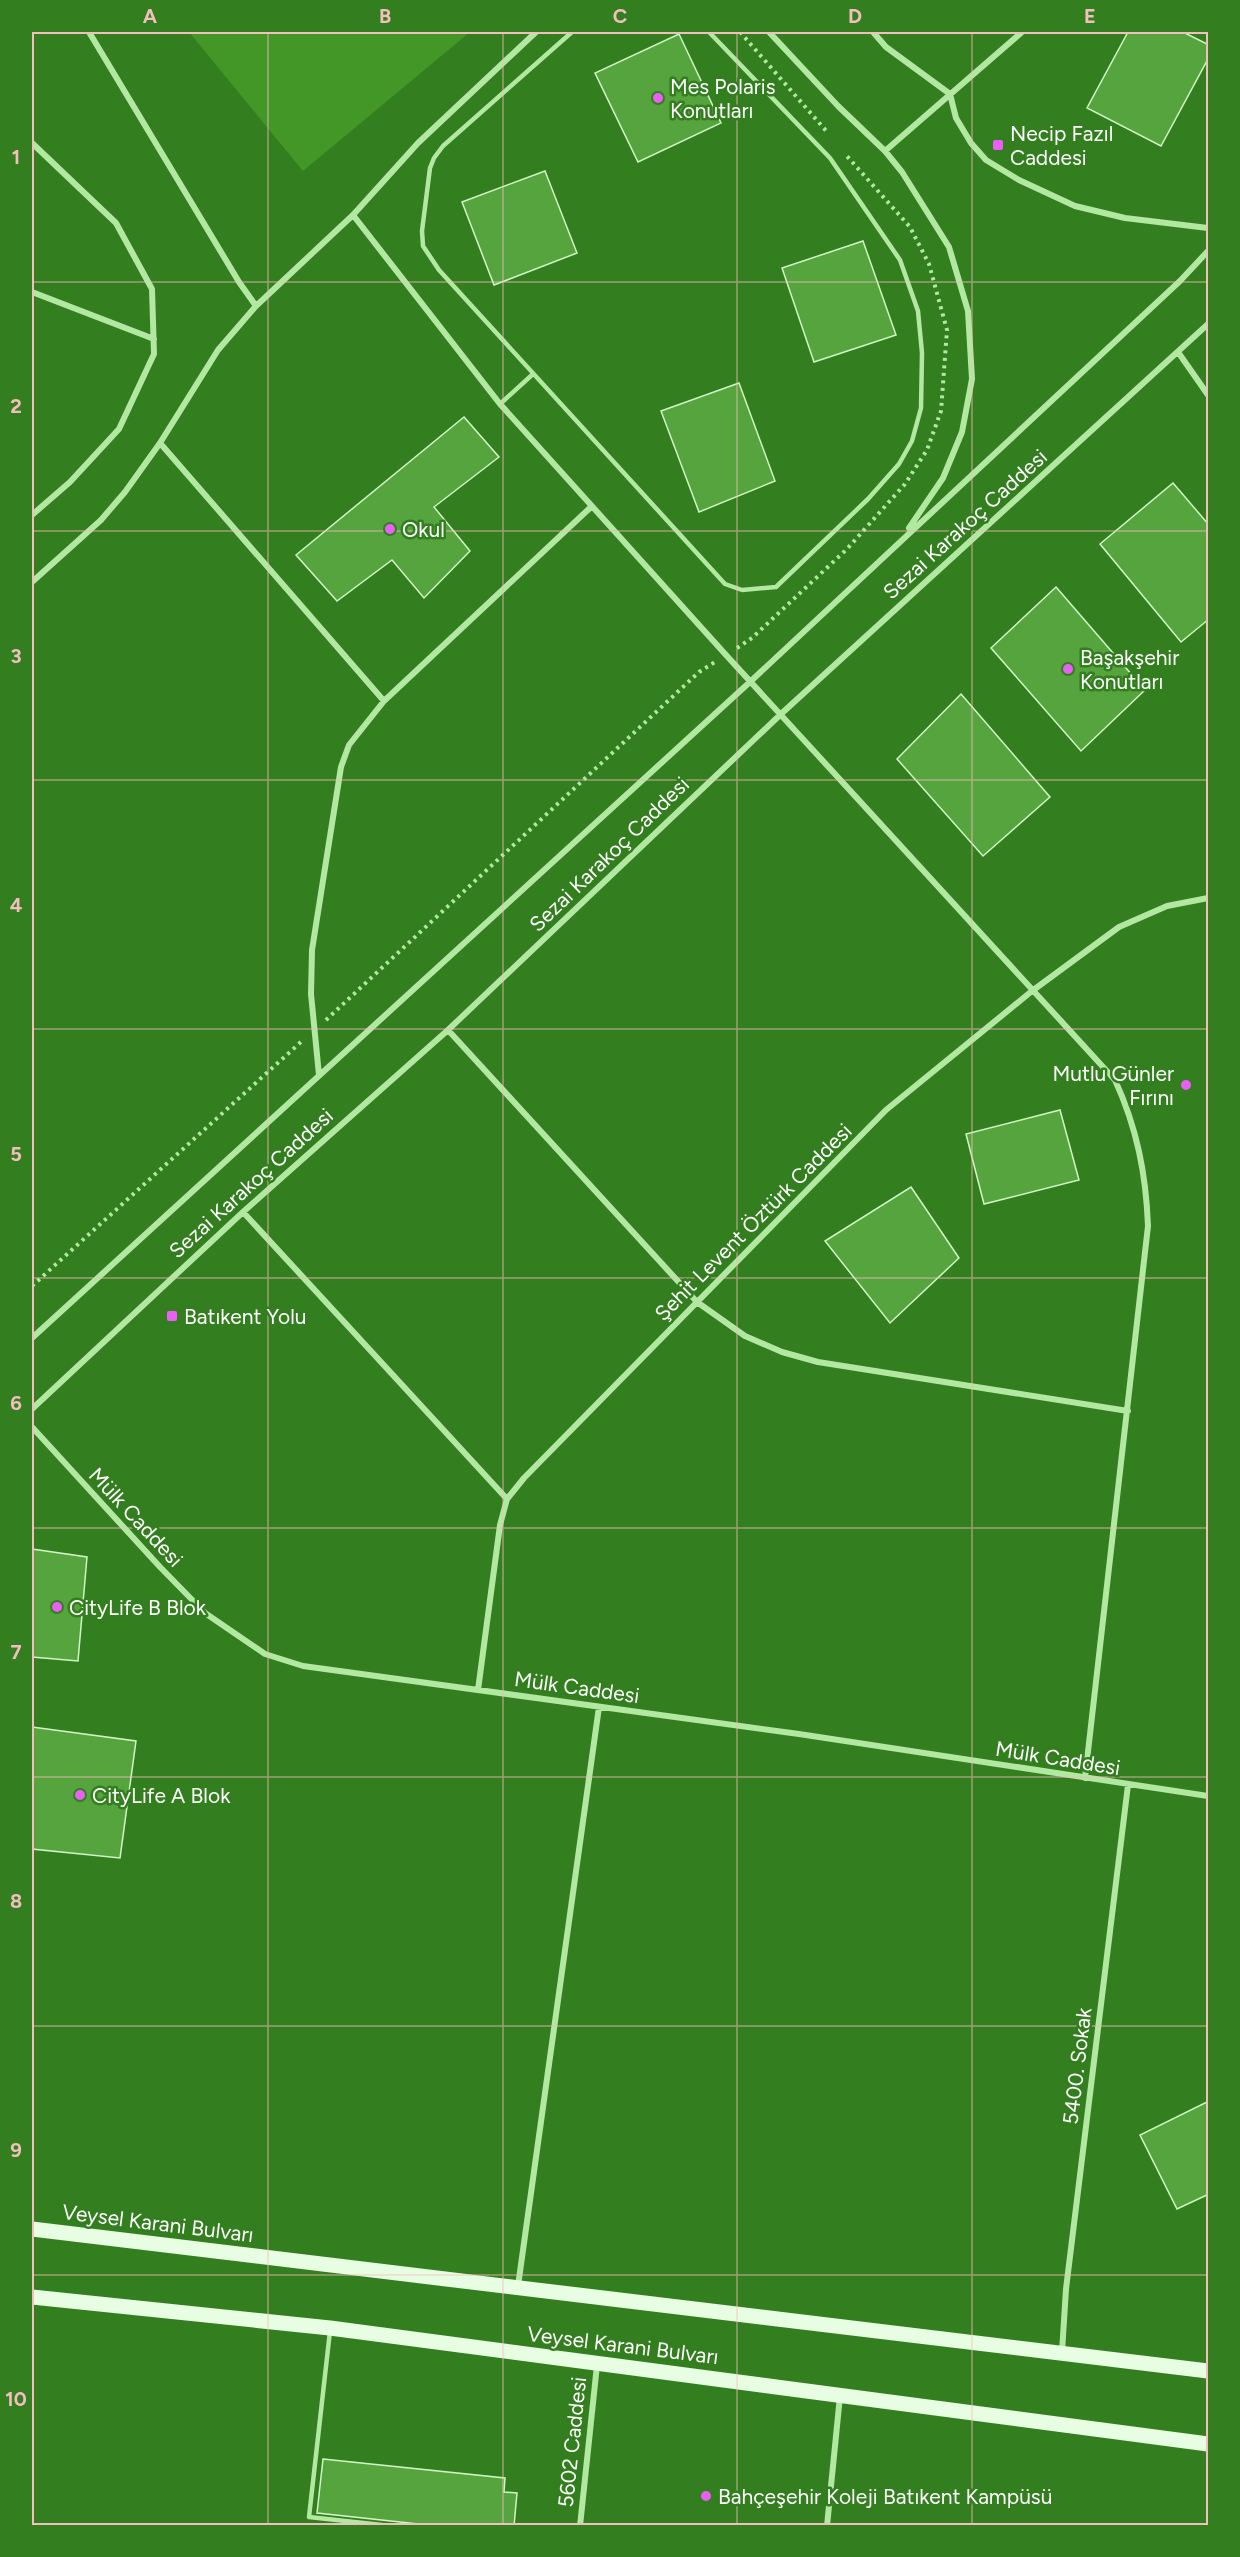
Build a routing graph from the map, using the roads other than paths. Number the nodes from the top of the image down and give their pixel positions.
1 (89, 32) edge
2 (536, 32) edge
3 (572, 32) edge
4 (709, 32) edge
5 (770, 32) edge
6 (873, 32) edge
7 (1022, 32) edge
8 (950, 94) junction
9 (32, 143) edge
10 (885, 151) junction
11 (352, 215) junction
12 (1209, 228) edge
13 (1209, 251) edge
14 (32, 292) edge
15 (256, 306) junction
16 (1209, 324) edge
17 (154, 339) junction
18 (1178, 352) junction
19 (533, 374) junction
20 (1209, 394) edge
21 (500, 404) junction
22 (160, 443) junction
23 (32, 506) edge
24 (592, 506) junction
25 (39, 509) junction
26 (32, 515) edge
27 (902, 539) junction
28 (32, 582) edge
29 (751, 681) junction
30 (384, 701) junction
31 (781, 714) junction
32 (1209, 898) edge
33 (1032, 991) junction
34 (447, 1030) junction
35 (319, 1075) junction
36 (243, 1212) junction
37 (698, 1302) junction
38 (32, 1338) edge
39 (32, 1409) edge
40 (1128, 1412) junction
41 (32, 1427) edge
42 (507, 1499) junction
43 (478, 1690) junction
44 (599, 1707) junction
45 (1085, 1778) junction
46 (1128, 1785) junction
47 (1209, 1796) edge
48 (32, 2222) edge
49 (32, 2229) edge
50 (52, 2232) junction
51 (518, 2287) junction
52 (32, 2297) edge
53 (330, 2328) junction
54 (1062, 2352) junction
55 (597, 2363) junction
56 (1209, 2371) edge
57 (840, 2395) junction
58 (1209, 2444) edge
59 (309, 2517) junction
60 (307, 2526) edge
61 (391, 2526) edge
62 (580, 2526) edge
63 (827, 2526) edge

1 - 15 street
2 - 11 street
3 - 19 lane
4 - 19 lane
5 - 10 street
6 - 8 street
7 - 8 street
8 - 10 street
8 - 12 street
9 - 17 street
10 - 27 street
11 - 15 street
11 - 21 street
13 - 27 street
14 - 17 street
15 - 22 street
16 - 18 street, Sezai Karakoç Caddesi
17 - 25 street
18 - 20 street
18 - 31 street, Sezai Karakoç Caddesi
19 - 21 lane
21 - 24 street
22 - 28 street
22 - 30 street
23 - 25 street
24 - 29 street
24 - 30 street
25 - 26 street
27 - 29 street
29 - 31 street
29 - 35 street
30 - 35 street
31 - 33 street
31 - 34 street, Sezai Karakoç Caddesi
32 - 33 street, Şehit Levent Öztürk Caddesi
33 - 37 street, Şehit Levent Öztürk Caddesi
33 - 40 street
34 - 36 street, Sezai Karakoç Caddesi
34 - 37 street
35 - 38 street
36 - 39 street, Sezai Karakoç Caddesi
36 - 42 street
37 - 40 street
37 - 42 street, Şehit Levent Öztürk Caddesi
40 - 45 street
41 - 43 street, Mülk Caddesi
42 - 43 street, Şehit Levent Öztürk Caddesi
43 - 44 street, Mülk Caddesi
44 - 45 street, Mülk Caddesi
44 - 51 street
45 - 46 street, Mülk Caddesi
46 - 47 street, Mülk Caddesi
46 - 54 street, 5400. Sokak
48 - 50 main road
49 - 50 main road, Veysel Karani Bulvarı
50 - 51 main road, Veysel Karani Bulvarı
51 - 54 main road, Veysel Karani Bulvarı
52 - 53 main road, Veysel Karani Bulvarı
53 - 55 main road, Veysel Karani Bulvarı
53 - 59 lane
54 - 56 main road, Veysel Karani Bulvarı
55 - 57 main road, Veysel Karani Bulvarı
55 - 62 street, 5602 Caddesi
57 - 58 main road, Veysel Karani Bulvarı
57 - 63 street
59 - 60 lane
59 - 61 lane

